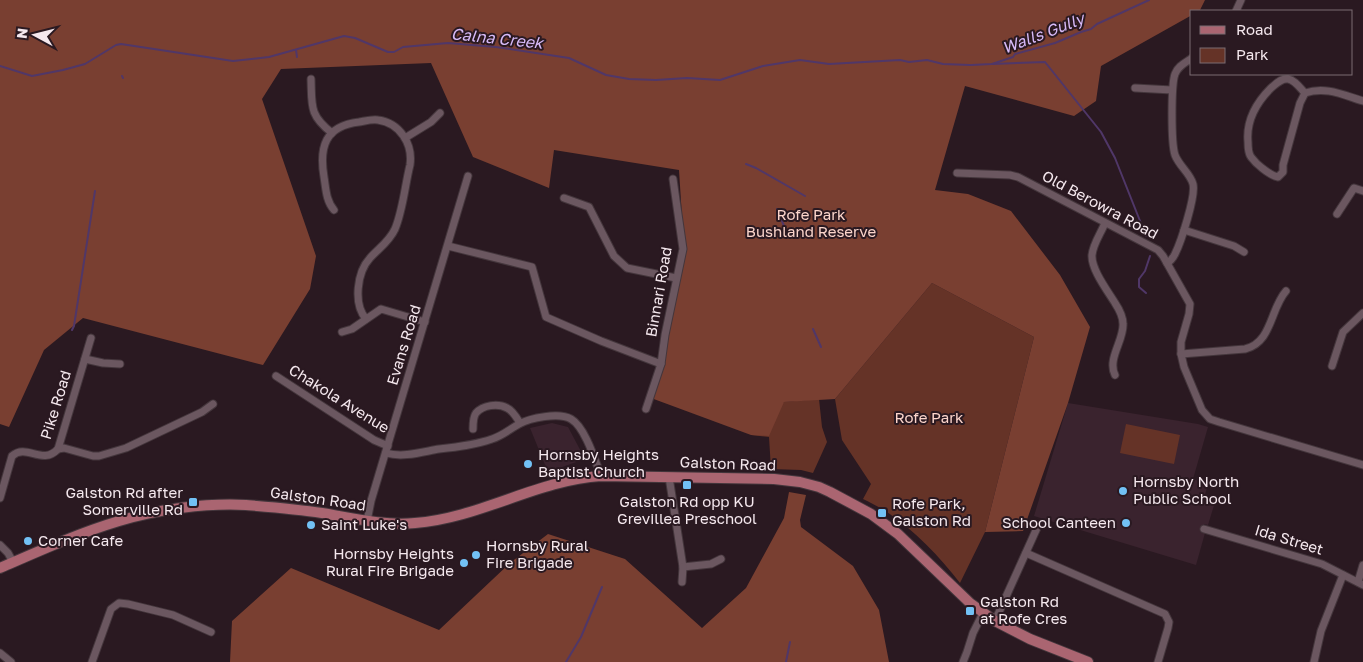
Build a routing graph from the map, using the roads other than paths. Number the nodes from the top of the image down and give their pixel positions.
1 (1190, 59) edge
2 (311, 79) dead end
3 (1135, 88) dead end
4 (1172, 90) junction
5 (1305, 93) junction
6 (1363, 101) edge
7 (440, 113) dead end
8 (332, 133) junction
9 (405, 138) junction
10 (957, 173) dead end
11 (468, 176) dead end
12 (673, 179) dead end
13 (1363, 191) edge
14 (564, 198) dead end
15 (334, 210) dead end
16 (1337, 214) dead end
17 (1105, 223) junction
18 (1184, 230) junction
19 (448, 246) junction
20 (1244, 252) dead end
21 (1168, 263) junction
22 (676, 278) junction
23 (1286, 291) dead end
24 (1363, 313) edge
25 (366, 319) junction
26 (425, 322) junction
27 (342, 332) dead end
28 (91, 338) dead end
29 (1181, 354) junction
30 (85, 359) junction
31 (103, 363) junction
32 (120, 364) dead end
33 (661, 364) junction
34 (1332, 366) dead end
35 (82, 367) junction
36 (1115, 375) dead end
37 (276, 376) dead end
38 (214, 404) dead end
39 (646, 409) dead end
40 (520, 423) junction
41 (473, 428) dead end
42 (58, 449) junction
43 (387, 450) junction
44 (1363, 464) edge
45 (601, 476) junction
46 (669, 477) junction
47 (0, 498) edge
48 (367, 520) junction
49 (1037, 528) dead end
50 (1204, 529) dead end
51 (0, 545) edge
52 (1026, 553) junction
53 (721, 559) dead end
54 (12, 562) junction
55 (1363, 565) edge
56 (683, 567) junction
57 (0, 568) edge
58 (1343, 575) junction
59 (682, 582) dead end
60 (1360, 583) edge
61 (983, 612) junction
62 (995, 621) junction
63 (211, 632) dead end
64 (0, 653) edge
65 (11, 662) edge
66 (92, 662) edge
67 (963, 662) edge
68 (1088, 662) edge
69 (1158, 662) edge
70 (1314, 662) edge

1 - 4 street
2 - 8 street
3 - 4 street
4 - 18 street
5 - 5 street
5 - 6 street
7 - 9 street
8 - 9 street
8 - 15 street
9 - 25 street
10 - 17 street, Old Berowra Road
11 - 19 street, Evans Road
12 - 22 street, Binnari Road
13 - 16 street
14 - 22 street
17 - 21 street, Old Berowra Road
17 - 36 street
18 - 20 street
18 - 21 street
19 - 26 street, Evans Road
19 - 33 street
21 - 29 street, Old Berowra Road
22 - 33 street, Binnari Road
23 - 29 street
24 - 34 street
25 - 26 street
25 - 27 street
26 - 43 street, Evans Road
28 - 30 street, Pike Road
29 - 44 street, Old Berowra Road
30 - 31 street
30 - 35 street, Pike Road
31 - 32 street
31 - 35 street
33 - 39 street, Binnari Road
35 - 42 street, Pike Road
37 - 43 street, Chakola Avenue
38 - 42 street
40 - 41 street
40 - 43 street
40 - 45 street
42 - 47 street, Pike Road
43 - 48 street, Evans Road
45 - 46 main road, Galston Road
45 - 48 main road, Galston Road
46 - 56 street
46 - 61 main road, Galston Road
48 - 54 main road, Galston Road
49 - 52 street
50 - 58 street, Ida Street
51 - 54 street
52 - 62 street
52 - 69 street
53 - 56 street
54 - 57 main road, Galston Road
55 - 60 street
56 - 59 street
58 - 60 street, Ida Street
58 - 70 street
61 - 62 main road, Galston Road
61 - 67 street
62 - 68 main road, Galston Road
63 - 66 street
64 - 65 street

